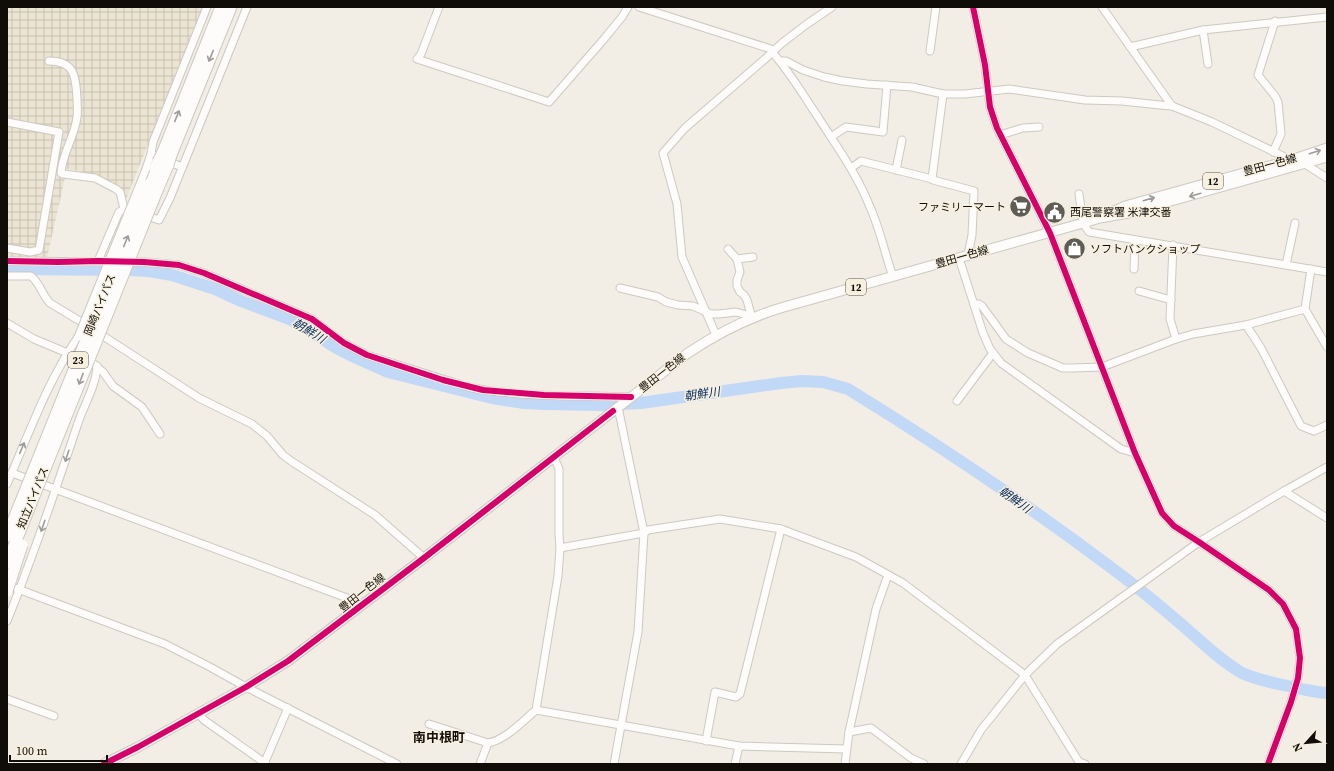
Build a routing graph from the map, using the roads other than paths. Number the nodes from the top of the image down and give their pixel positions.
1 (207, 7) edge
2 (221, 7) edge
3 (231, 7) edge
4 (247, 7) edge
5 (439, 7) edge
6 (628, 7) edge
7 (638, 7) edge
8 (817, 7) edge
9 (832, 7) edge
10 (936, 7) edge
11 (973, 7) edge
12 (1102, 7) edge
13 (820, 14) junction
14 (1327, 16) edge
15 (1275, 21) junction
16 (1203, 30) junction
17 (225, 34) dead end
18 (234, 38) junction
19 (1130, 47) junction
20 (773, 51) junction
21 (930, 51) dead end
22 (49, 61) dead end
23 (780, 61) junction
24 (1208, 64) dead end
25 (887, 85) junction
26 (989, 92) junction
27 (942, 94) junction
28 (1172, 106) junction
29 (7, 122) edge
30 (1039, 127) dead end
31 (1000, 135) junction
32 (831, 137) junction
33 (902, 140) dead end
34 (1327, 148) edge
35 (1273, 152) junction
36 (1327, 157) edge
37 (162, 158) junction
38 (1291, 160) junction
39 (1305, 164) junction
40 (182, 167) junction
41 (851, 168) junction
42 (896, 170) junction
43 (1327, 178) edge
44 (932, 179) junction
45 (154, 186) junction
46 (1079, 194) dead end
47 (124, 209) junction
48 (1100, 218) junction
49 (1083, 223) junction
50 (1295, 223) dead end
51 (1050, 233) junction
52 (1135, 240) junction
53 (1173, 245) junction
54 (7, 248) edge
55 (728, 249) dead end
56 (753, 257) dead end
57 (964, 257) junction
58 (737, 259) junction
59 (7, 261) edge
60 (98, 261) junction
61 (1286, 265) junction
62 (1134, 269) dead end
63 (1311, 269) junction
64 (1327, 272) edge
65 (7, 276) edge
66 (893, 277) junction
67 (620, 288) dead end
68 (1139, 291) dead end
69 (1171, 300) junction
70 (974, 304) junction
71 (1305, 309) junction
72 (705, 312) junction
73 (753, 316) junction
74 (7, 323) edge
75 (1246, 325) junction
76 (716, 335) junction
77 (1176, 339) junction
78 (1327, 347) edge
79 (67, 353) junction
80 (993, 353) junction
81 (97, 366) junction
82 (1102, 367) junction
83 (67, 388) junction
84 (630, 398) junction
85 (957, 401) dead end
86 (616, 409) junction
87 (1327, 425) edge
88 (60, 433) junction
89 (160, 434) dead end
90 (1135, 453) junction
91 (554, 457) junction
92 (1327, 467) edge
93 (12, 473) junction
94 (7, 484) edge
95 (56, 490) junction
96 (1284, 491) junction
97 (7, 517) edge
98 (1327, 518) edge
99 (781, 529) junction
100 (644, 533) junction
101 (7, 536) edge
102 (1200, 542) junction
103 (560, 548) junction
104 (424, 558) junction
105 (7, 563) edge
106 (888, 575) junction
107 (7, 585) edge
108 (20, 590) junction
109 (7, 591) edge
110 (360, 607) junction
111 (7, 621) edge
112 (1025, 675) junction
113 (246, 687) junction
114 (7, 699) edge
115 (288, 708) junction
116 (536, 710) junction
117 (198, 713) junction
118 (54, 716) dead end
119 (429, 724) dead end
120 (621, 726) junction
121 (849, 732) junction
122 (706, 741) junction
123 (488, 743) junction
124 (739, 746) junction
125 (846, 749) junction
126 (265, 763) edge
127 (1080, 763) edge
128 (104, 764) edge
129 (397, 764) edge
130 (480, 764) edge
131 (614, 764) edge
132 (735, 764) edge
133 (845, 764) edge
134 (924, 764) edge
135 (961, 764) edge
136 (1268, 764) edge

1 - 37 street
37 -> 2 highway, 岡崎バイパス / 23
3 -> 37 highway, 岡崎バイパス / 23
4 - 18 street
5 - 6 street
7 - 20 street
8 - 13 street
9 - 13 street
10 - 21 street
11 - 26 street
12 - 19 street
13 - 20 street
14 - 15 street
15 - 16 street
15 - 35 street
16 - 19 street
16 - 24 street
17 - 18 street
18 - 40 street
19 - 28 street
20 - 23 street
20 - 72 street
22 - 47 street
23 - 25 street
23 - 32 street
25 - 27 street
25 - 32 street
26 - 27 street
26 - 28 street
26 - 31 street
27 - 44 street
28 - 35 street
29 - 54 street
30 - 31 street
31 - 51 street
32 - 41 street
33 - 42 street
38 -> 34 main road, 豊田一色線 / 12
35 - 38 street
36 - 39 main road, 豊田一色線 / 12
37 - 40 street
37 - 45 highway, 岡崎バイパス / 23
37 - 79 street, bridge
48 -> 38 main road, 豊田一色線 / 12
39 - 43 street
39 -> 48 main road, 豊田一色線 / 12
40 - 47 street
41 - 42 street
41 - 66 street
42 - 44 street
44 - 57 street
83 -> 45 highway, 岡崎バイパス / 23, bridge
45 -> 88 highway, 岡崎バイパス / 23, bridge
46 - 49 street
47 - 60 street
48 - 49 main road, 豊田一色線 / 12
49 - 51 main road, 豊田一色線 / 12
49 - 52 street
50 - 61 street
51 - 57 main road, 豊田一色線 / 12
51 - 82 street
52 - 53 street
52 - 62 street
53 - 61 street
53 - 69 street
55 - 58 street
56 - 58 street
57 - 66 main road, 豊田一色線 / 12
57 - 70 street
58 - 73 street
59 - 60 street
60 - 84 street
61 - 63 street
63 - 64 street
63 - 71 street
65 - 104 street
66 - 73 main road, 豊田一色線 / 12
67 - 72 street
68 - 69 street
69 - 77 street
70 - 80 street
70 - 82 street
71 - 75 street
71 - 78 street
72 - 73 street
72 - 76 street
73 - 76 main road, 豊田一色線 / 12
74 - 79 street
75 - 77 street
75 - 87 street
76 - 84 main road, 豊田一色線 / 12
77 - 82 street
79 - 81 street
93 -> 79 street
80 - 85 street
80 - 90 street
81 - 89 street
81 -> 95 street
82 - 90 street
83 - 97 highway, 23, bridge
83 - 101 highway, 岡崎バイパス / 23, bridge
84 - 86 main road, 豊田一色線 / 12
86 - 91 main road, 豊田一色線 / 12
86 - 100 street
88 - 105 highway, 知立バイパス / 23, bridge
88 - 109 highway, 23, bridge
90 - 102 street
91 - 103 street
91 - 104 main road, 豊田一色線 / 12
92 - 96 street
93 - 94 street
93 - 95 street
95 -> 108 street
95 - 110 street
96 - 98 street
96 - 102 street
99 - 100 street
99 - 106 street
99 - 122 street
100 - 103 street
100 - 120 street
102 - 112 street
102 - 136 street
103 - 116 street
104 - 110 main road, 豊田一色線 / 12
106 - 112 street
106 - 121 street
107 - 108 street
108 - 111 street
108 - 113 street
110 - 113 main road, 豊田一色線 / 12
112 - 127 street
112 - 135 street
113 - 115 street
113 - 117 main road, 豊田一色線 / 12
114 - 118 street
115 - 126 street
115 - 129 street
116 - 120 street
116 - 123 street
117 - 126 street
117 - 128 main road, 豊田一色線 / 12
119 - 123 street
120 - 122 street
120 - 131 street
121 - 125 street
121 - 134 street
122 - 124 street
123 - 130 street
124 - 125 street
124 - 132 street
125 - 133 street

